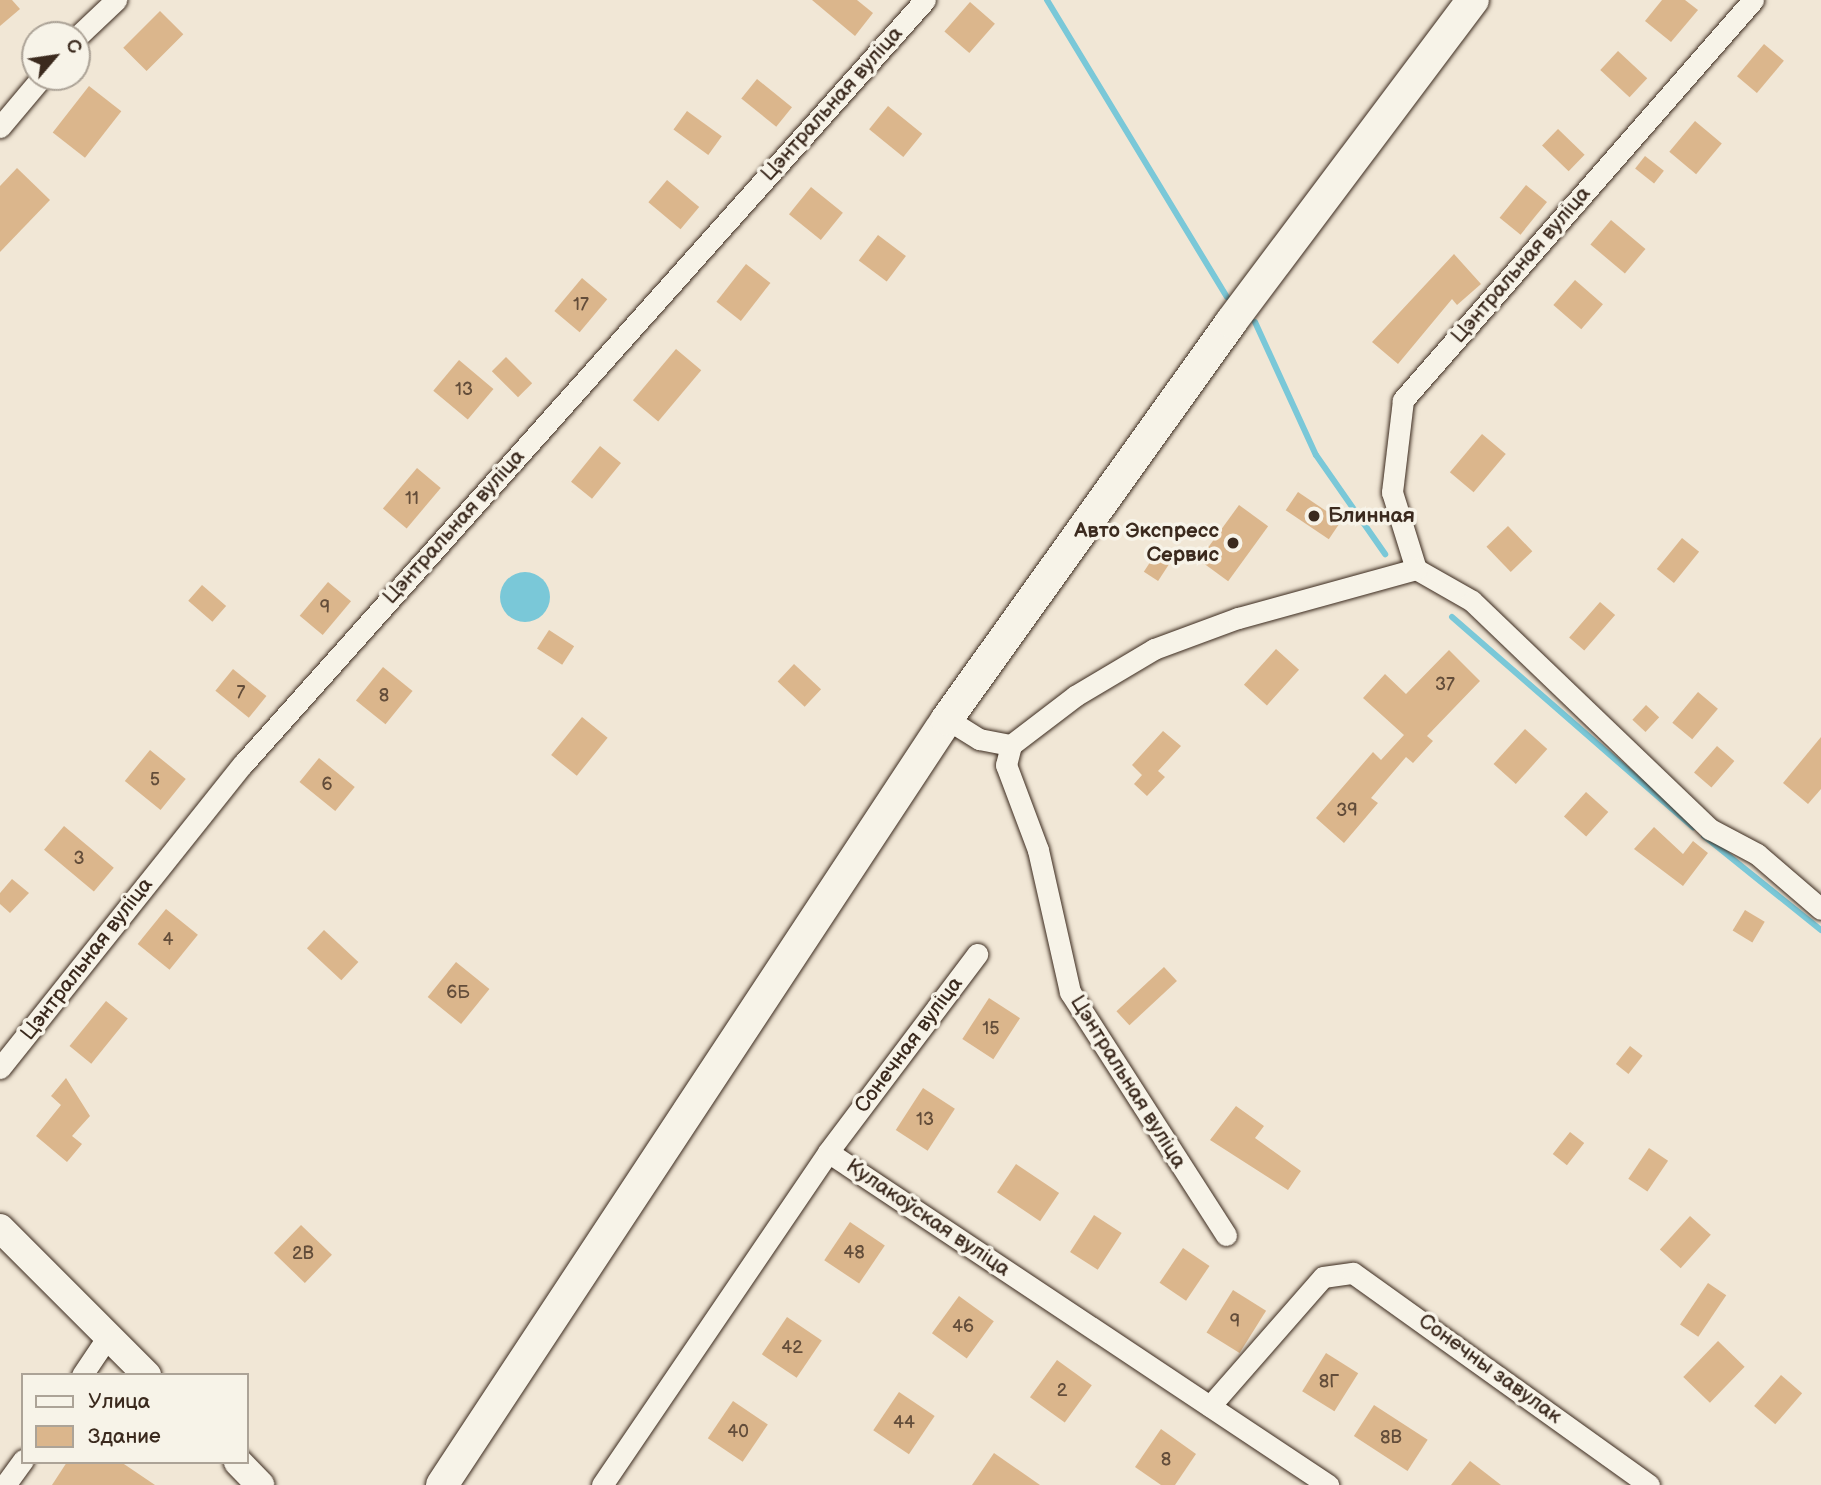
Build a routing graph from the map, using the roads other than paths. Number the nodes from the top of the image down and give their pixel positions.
1 (116, 0) edge
2 (925, 0) edge
3 (1472, 0) edge
4 (1753, 0) edge
5 (91, 24) edge
6 (30, 91) edge
7 (0, 127) edge
8 (1416, 569) junction
9 (947, 719) junction
10 (1011, 745) junction
11 (1821, 909) edge
12 (977, 954) dead end
13 (0, 1068) edge
14 (834, 1143) junction
15 (0, 1228) edge
16 (1226, 1235) dead end
17 (107, 1338) junction
18 (83, 1373) edge
19 (145, 1373) edge
20 (1216, 1399) junction
21 (21, 1463) edge
22 (241, 1464) edge
23 (5, 1485) edge
24 (261, 1485) edge
25 (442, 1485) edge
26 (602, 1485) edge
27 (1328, 1485) edge
28 (1649, 1485) edge

1 - 5 street
2 - 13 street, Цэнтральная вуліца
3 - 9 main road
4 - 8 street, Цэнтральная вуліца
6 - 7 street
8 - 10 street
8 - 11 street
9 - 10 street
9 - 25 main road
10 - 16 street, Цэнтральная вуліца
12 - 14 street, Сонечная вуліца
14 - 20 street, Кулакоўская вуліца
14 - 26 street, Кулакоўская вуліца
15 - 17 street
17 - 18 street
17 - 19 street
20 - 27 street, Кулакоўская вуліца
20 - 28 street, Сонечны завулак
21 - 23 street
22 - 24 street

